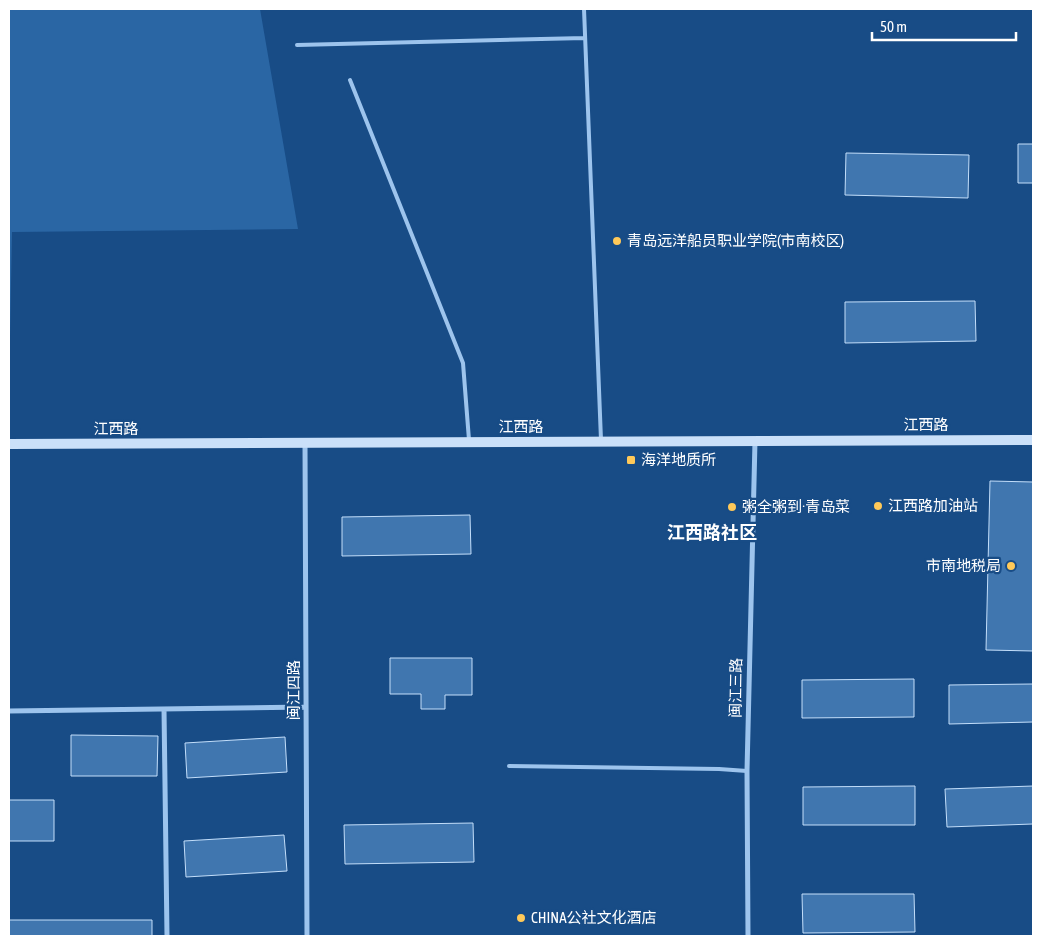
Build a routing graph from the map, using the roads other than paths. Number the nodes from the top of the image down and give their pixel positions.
1 (584, 9) edge
2 (586, 38) junction
3 (297, 45) dead end
4 (350, 80) dead end
5 (1033, 440) edge
6 (755, 441) junction
7 (470, 442) junction
8 (601, 442) junction
9 (305, 443) junction
10 (9, 444) edge
11 (306, 707) junction
12 (164, 708) junction
13 (9, 711) edge
14 (510, 766) dead end
15 (747, 771) junction
16 (167, 936) edge
17 (307, 936) edge
18 (748, 936) edge

1 - 2 lane
2 - 3 lane
2 - 8 lane
4 - 7 lane
5 - 6 main road, 江西路
6 - 8 main road, 江西路
6 - 15 street, 闽江三路
7 - 8 main road, 江西路
7 - 9 main road, 江西路
9 - 10 main road, 江西路
9 - 11 street, 闽江四路
11 - 12 street
11 - 17 street, 闽江四路
12 - 13 street
12 - 16 street
14 - 15 lane
15 - 18 street, 闽江三路

